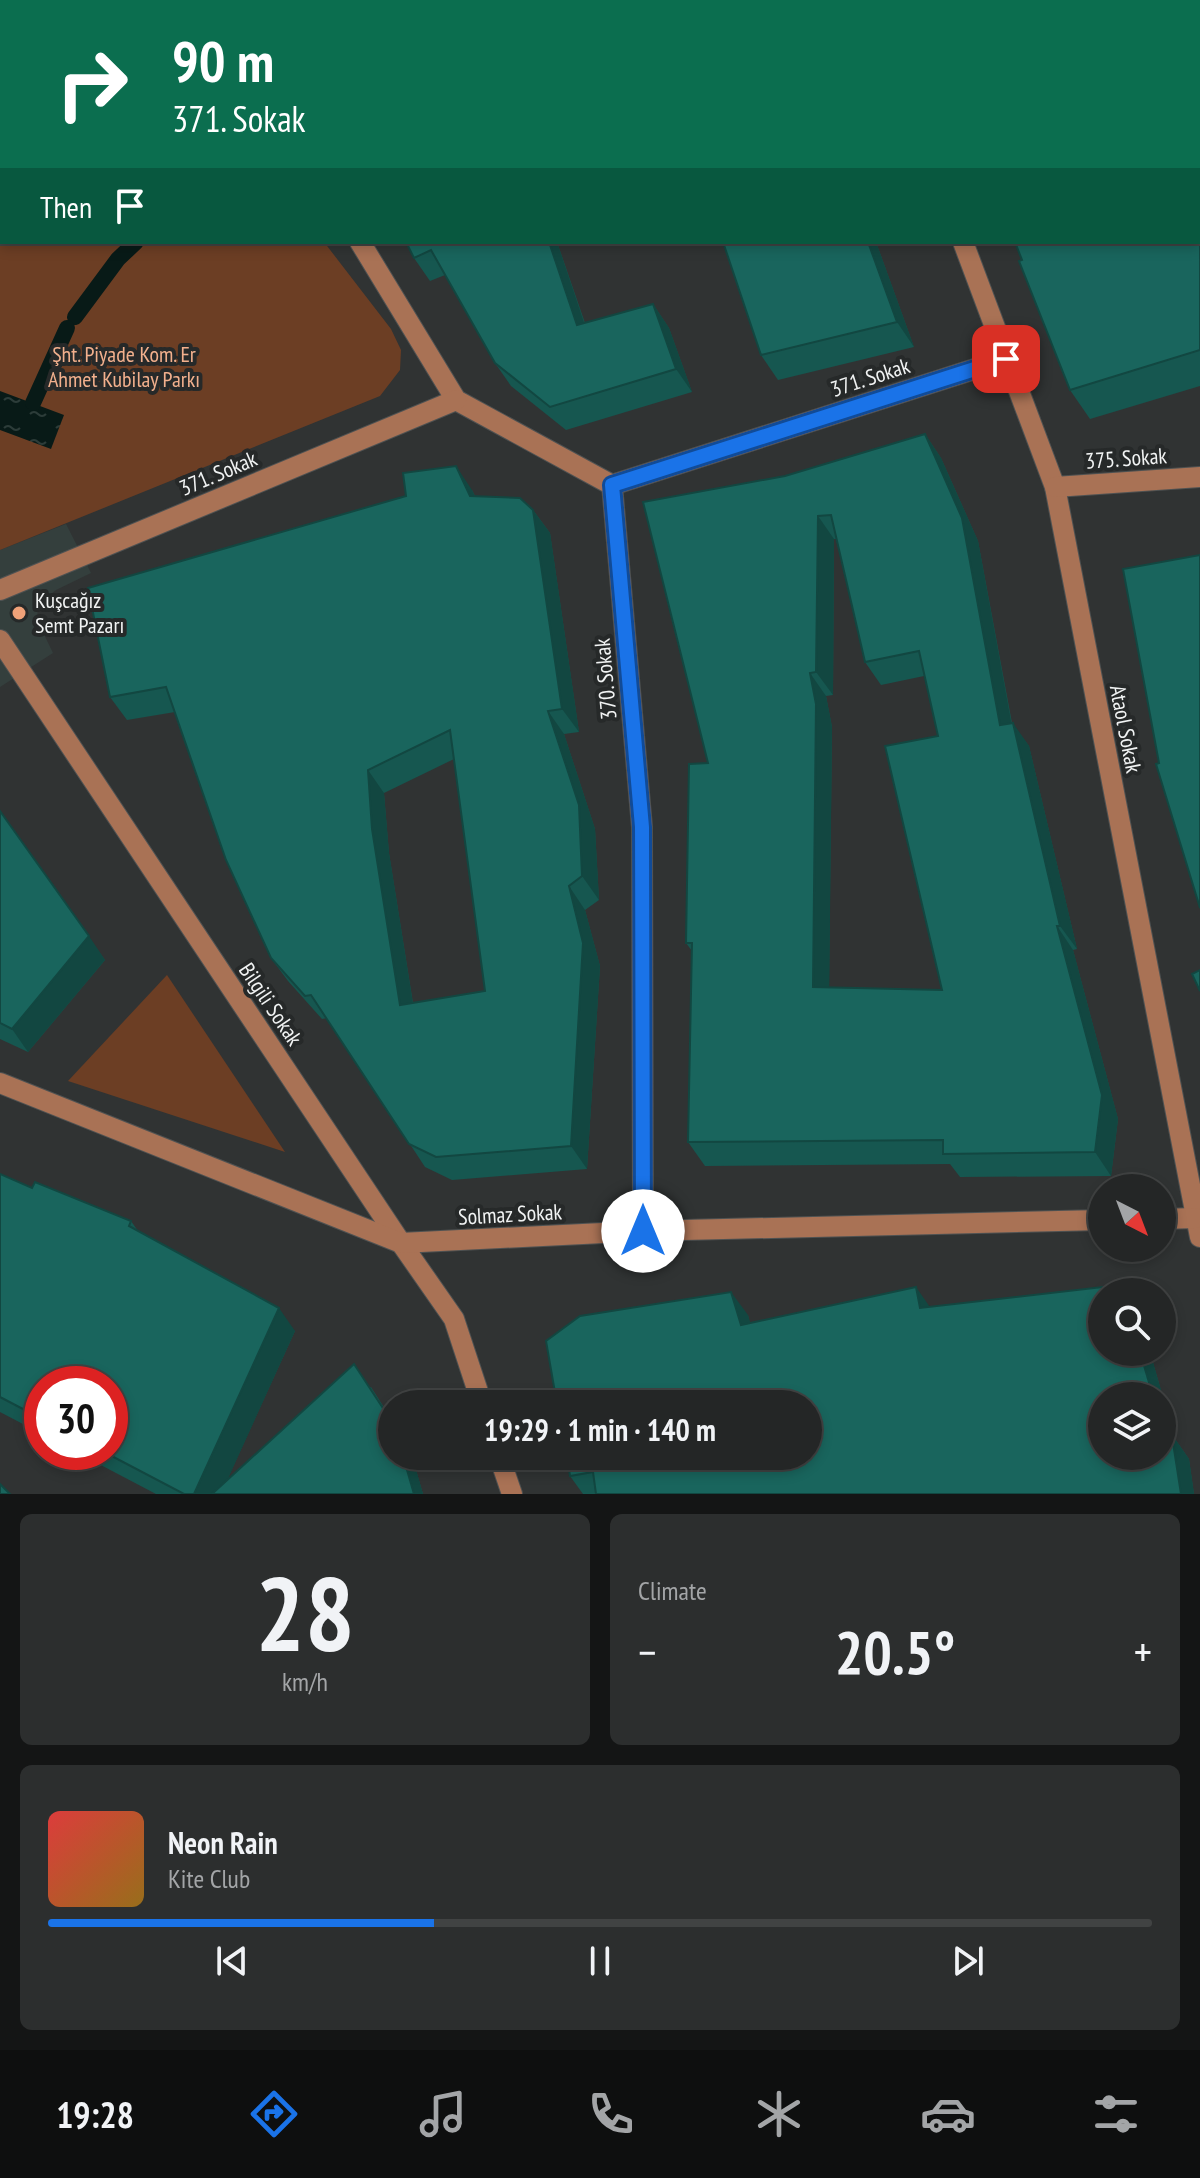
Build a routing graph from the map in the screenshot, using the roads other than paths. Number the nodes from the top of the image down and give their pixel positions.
1 (361, 244) edge
2 (964, 244) edge
3 (1006, 359) junction
4 (456, 400) junction
5 (1200, 477) edge
6 (612, 485) junction
7 (1055, 487) junction
8 (0, 590) edge
9 (0, 640) edge
10 (0, 1083) edge
11 (1088, 1220) edge
12 (1176, 1222) edge
13 (1198, 1228) edge
14 (643, 1231) junction
15 (401, 1243) junction
16 (477, 1390) edge
17 (504, 1470) edge
18 (512, 1494) edge

1 - 4 street
2 - 3 street, Ataol Sokak
3 - 6 street, 371. Sokak
3 - 7 street, Ataol Sokak
4 - 6 street
4 - 8 street, 371. Sokak
5 - 7 street, 375. Sokak
6 - 14 street, 370. Sokak
7 - 13 street, Ataol Sokak
9 - 15 street, Bilgili Sokak
10 - 15 street, Solmaz Sokak
11 - 14 street, Solmaz Sokak
12 - 13 street
14 - 15 street, Solmaz Sokak
15 - 16 street, Bilgili Sokak
17 - 18 street

